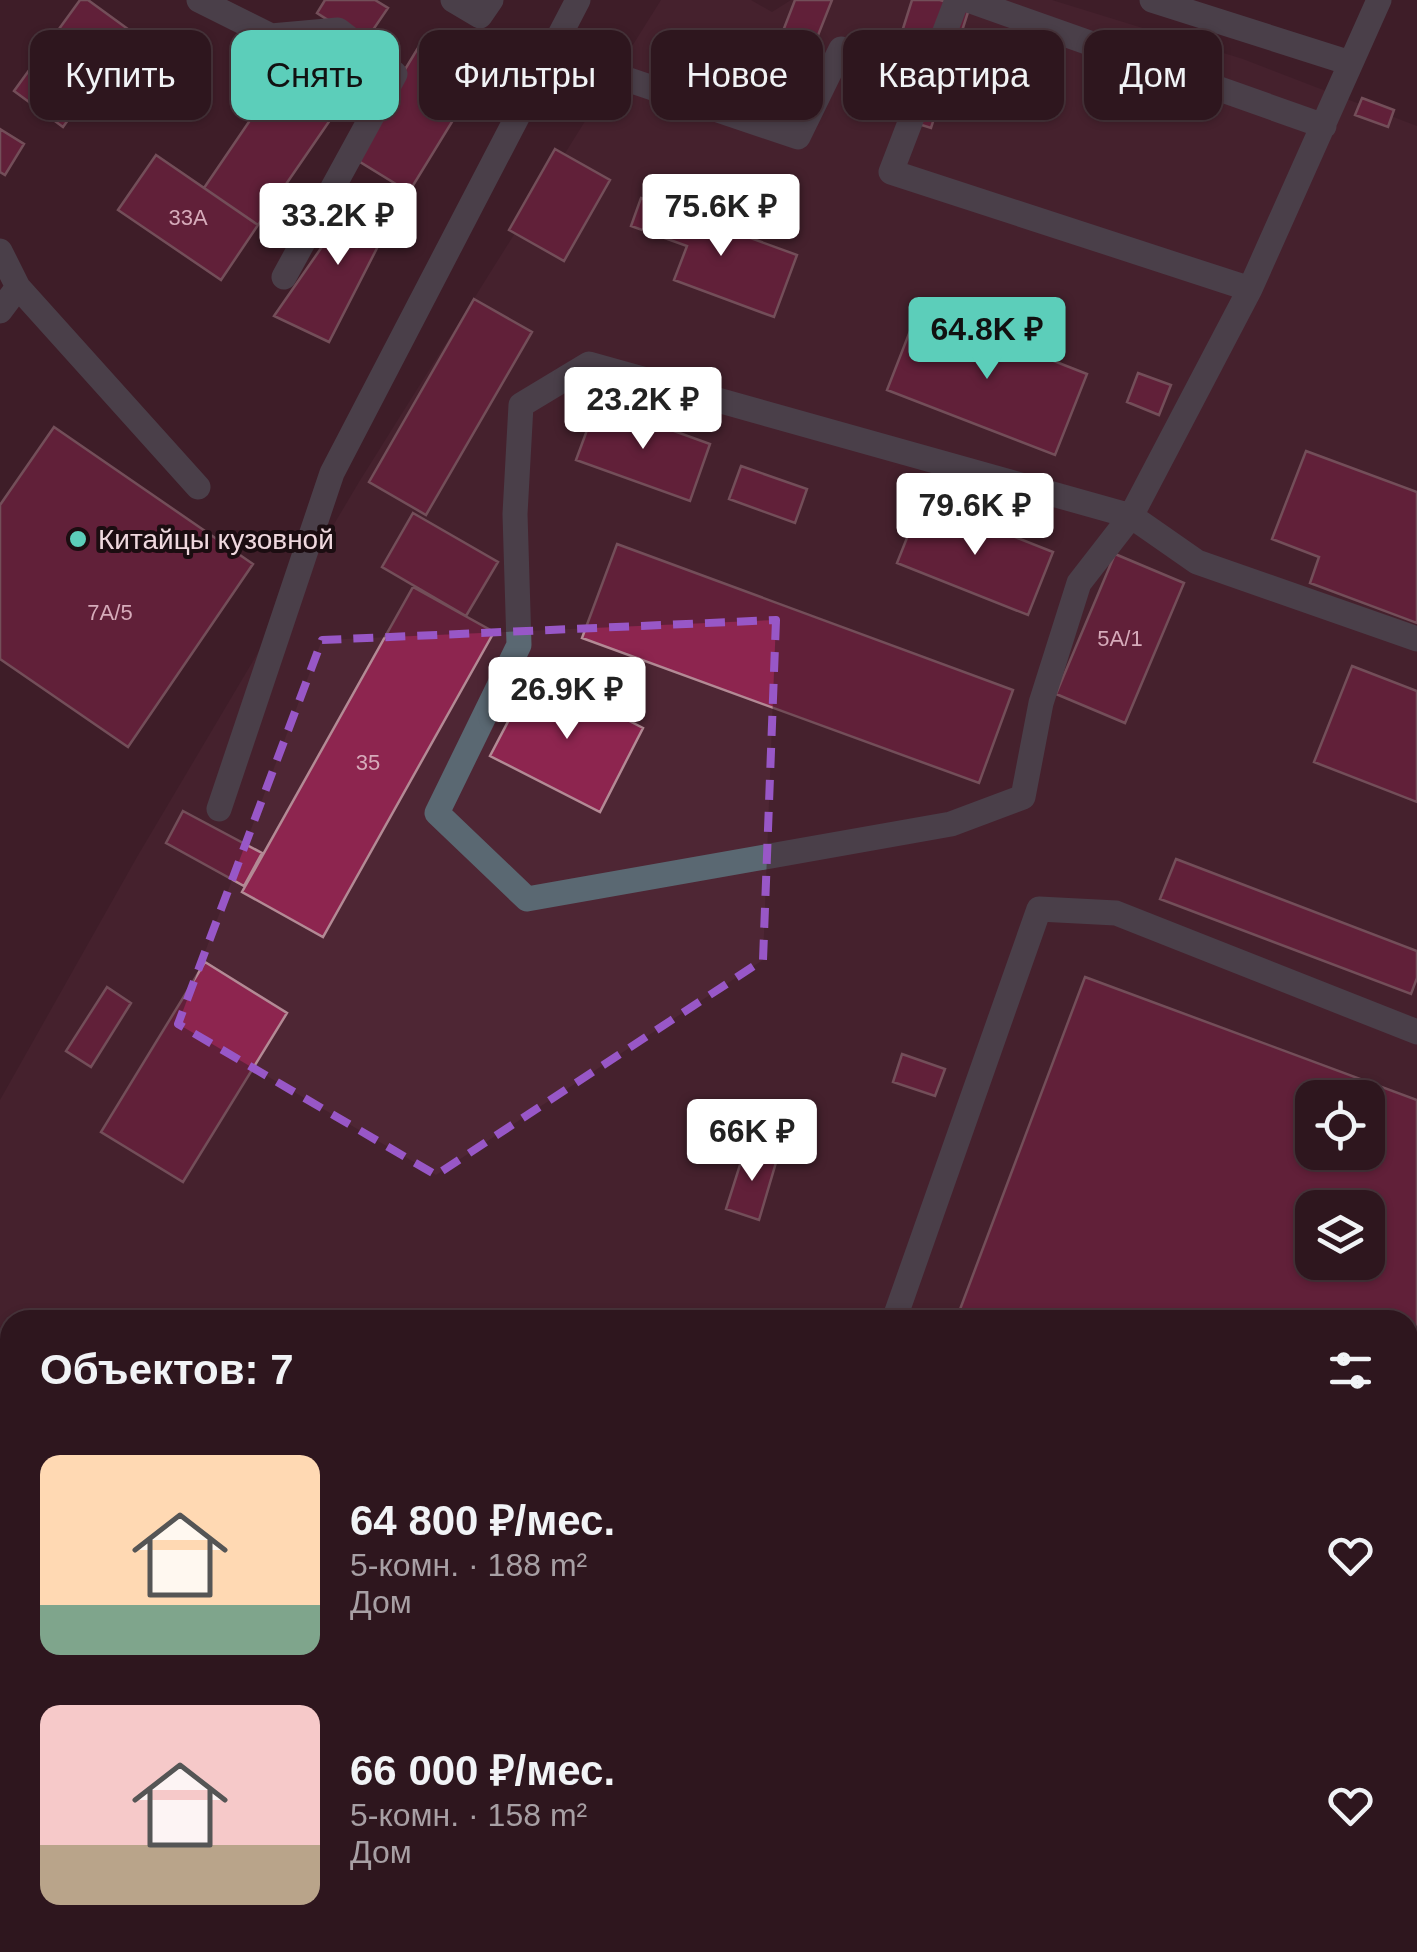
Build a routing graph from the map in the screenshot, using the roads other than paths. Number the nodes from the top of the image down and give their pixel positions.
1 (198, 0) edge
2 (453, 0) edge
3 (492, 0) edge
4 (578, 0) edge
5 (957, 0) edge
6 (968, 0) edge
7 (1152, 0) edge
8 (1380, 0) edge
9 (564, 30) edge
10 (841, 50) dead end
11 (1350, 64) junction
12 (631, 81) edge
13 (517, 120) edge
14 (1324, 126) junction
15 (0, 251) edge
16 (284, 277) dead end
17 (18, 287) junction
18 (1250, 289) junction
19 (0, 311) edge
20 (198, 487) dead end
21 (1132, 516) junction
22 (1417, 640) edge
23 (219, 809) dead end
24 (1417, 1032) edge
25 (898, 1310) edge

1 - 16 lane
2 - 3 lane
4 - 9 lane
5 - 18 lane
6 - 14 lane
7 - 11 lane
8 - 11 lane
10 - 12 lane
11 - 14 lane
13 - 23 lane
14 - 18 lane
15 - 17 lane
17 - 19 lane
17 - 20 lane
18 - 21 lane
21 - 21 lane
21 - 22 lane
24 - 25 lane

